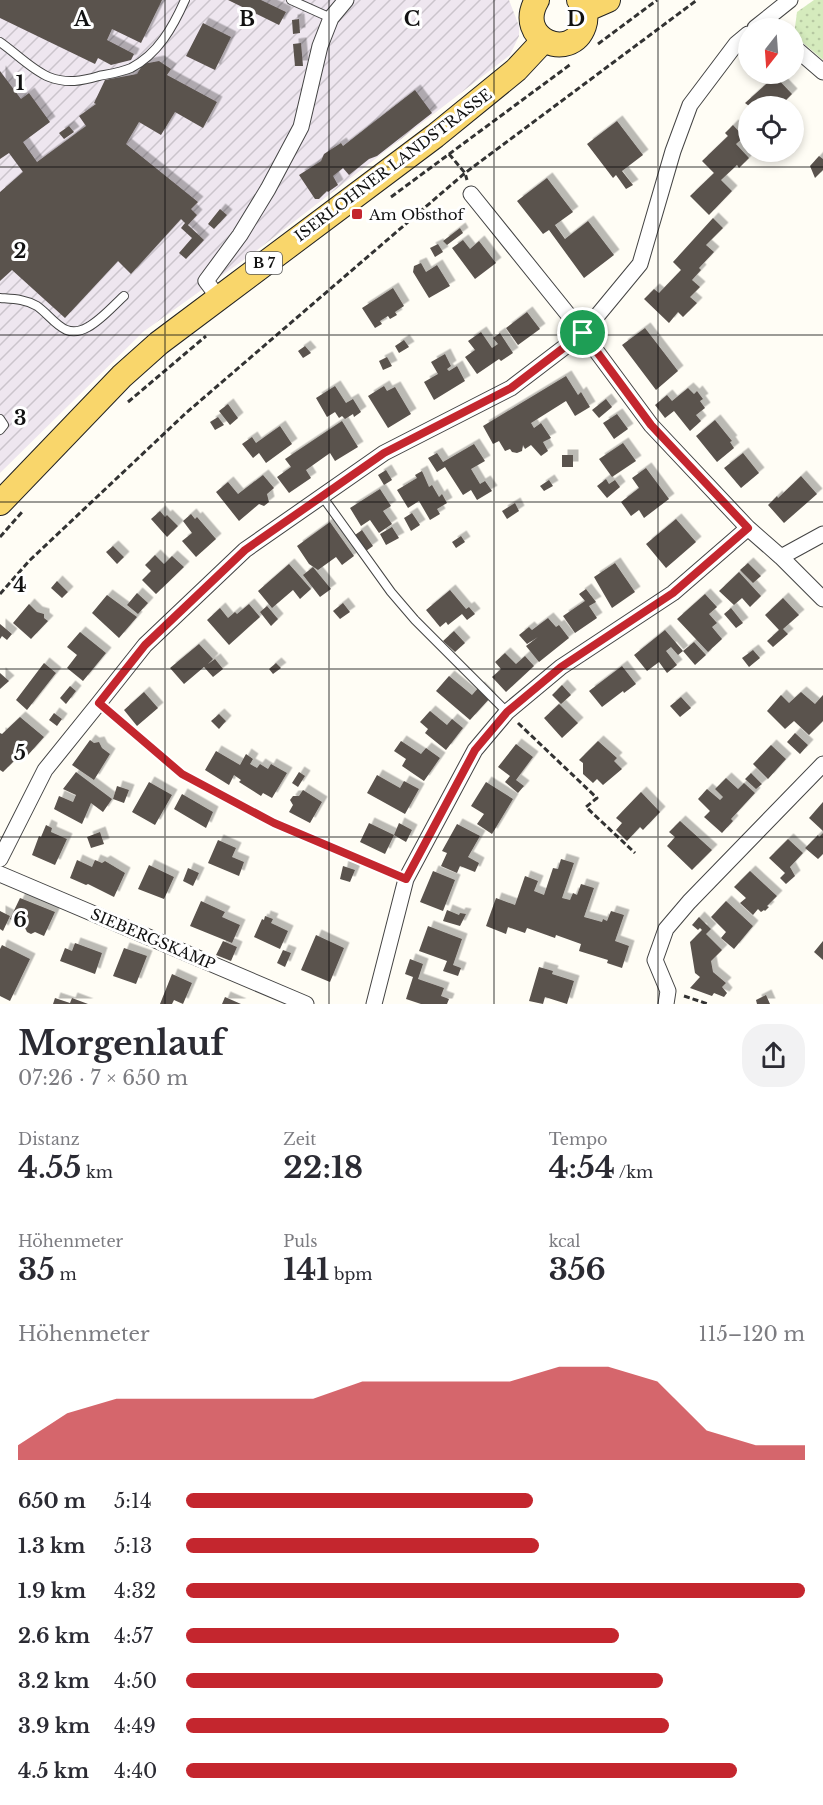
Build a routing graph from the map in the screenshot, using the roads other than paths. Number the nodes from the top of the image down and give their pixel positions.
1 (185, 0) edge
2 (291, 0) edge
3 (346, 0) edge
4 (537, 0) edge
5 (608, 0) edge
6 (790, 0) edge
7 (582, 5) edge
8 (331, 18) junction
9 (772, 18) edge
10 (544, 40) junction
11 (0, 42) edge
12 (738, 42) edge
13 (804, 56) edge
14 (823, 72) edge
15 (471, 194) road end
16 (124, 296) dead end
17 (218, 297) junction
18 (0, 298) edge
19 (583, 333) junction
20 (0, 419) edge
21 (0, 430) edge
22 (322, 496) junction
23 (0, 503) edge
24 (748, 528) junction
25 (823, 534) edge
26 (781, 557) junction
27 (823, 599) edge
28 (99, 703) junction
29 (507, 712) junction
30 (823, 764) edge
31 (0, 859) edge
32 (0, 874) edge
33 (406, 879) junction
34 (667, 998) edge
35 (306, 1004) edge
36 (374, 1004) edge

1 - 11 lane
2 - 8 lane
3 - 8 street
4 - 10 main road
5 - 7 main road
6 - 9 street
7 - 10 main road
8 - 17 street
10 - 17 main road, ISERLOHNER LANDSTRASSE / B 7
12 - 19 street
13 - 14 street
15 - 19 street
16 - 18 lane
17 - 23 main road, ISERLOHNER LANDSTRASSE / B 7
19 - 22 street
19 - 24 street
20 - 21 lane
22 - 28 street
22 - 29 lane
24 - 26 street
24 - 29 street
25 - 26 street
26 - 27 street
28 - 31 street
28 - 33 lane
29 - 33 street
30 - 34 street
32 - 35 street, SIEBERGSKAMP
33 - 36 street

